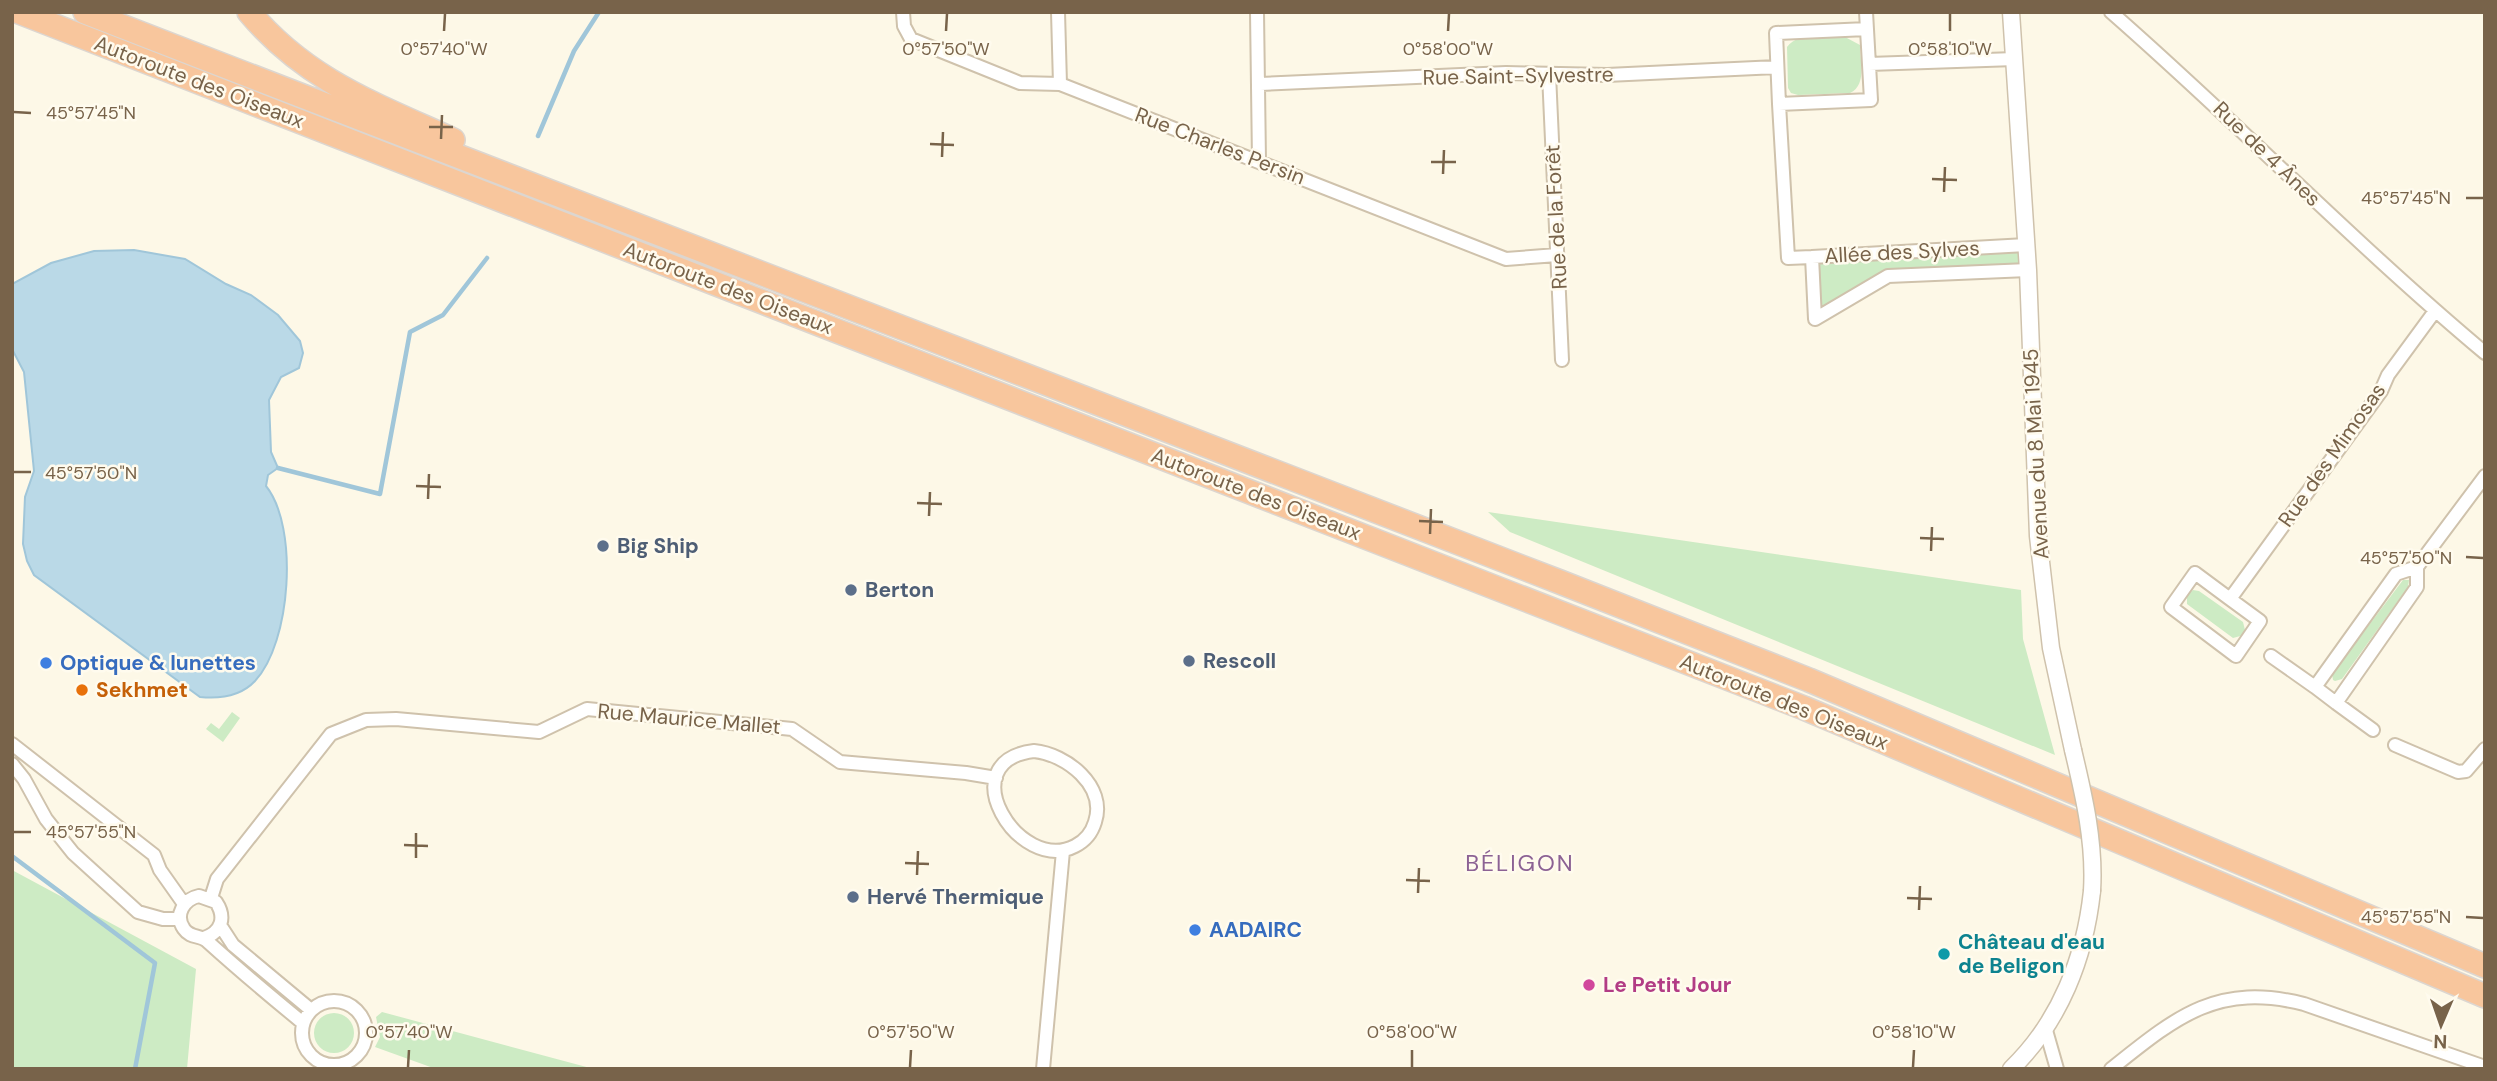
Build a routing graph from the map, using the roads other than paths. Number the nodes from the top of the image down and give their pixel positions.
1 (85, 12) edge
2 (249, 12) edge
3 (904, 12) edge
4 (1058, 12) edge
5 (1257, 12) edge
6 (1866, 12) edge
7 (2011, 12) edge
8 (2111, 12) edge
9 (22, 14) edge
10 (1867, 29) junction
11 (2015, 59) junction
12 (1869, 64) junction
13 (1777, 67) junction
14 (1549, 74) junction
15 (1060, 84) junction
16 (1259, 84) junction
17 (1779, 104) junction
18 (1259, 161) junction
19 (639, 228) junction
20 (2026, 245) junction
21 (1557, 255) junction
22 (1812, 257) junction
23 (2028, 270) junction
24 (2435, 312) junction
25 (2485, 353) edge
26 (1562, 360) dead end
27 (2485, 476) edge
28 (2417, 567) junction
29 (2230, 599) junction
30 (2272, 656) dead end
31 (2315, 687) junction
32 (2336, 703) junction
33 (2373, 730) dead end
34 (12, 744) edge
35 (2395, 745) dead end
36 (2485, 749) edge
37 (12, 764) edge
38 (996, 778) junction
39 (1063, 851) junction
40 (211, 898) junction
41 (184, 904) junction
42 (180, 919) junction
43 (220, 925) junction
44 (204, 938) junction
45 (2485, 966) edge
46 (2485, 996) edge
47 (312, 1010) junction
48 (303, 1023) junction
49 (2045, 1027) junction
50 (346, 1066) edge
51 (2485, 1067) edge
52 (1043, 1069) edge
53 (2011, 1069) edge
54 (2057, 1069) edge
55 (2111, 1069) edge

1 - 19 highway, Autoroute des Oiseaux
2 - 19 highway
3 - 15 street, Rue Charles Persin
4 - 15 street
5 - 16 street
6 - 10 street
7 - 11 street, Avenue du 8 Mai 1945
8 - 24 street, Rue de 4 Ânes
9 - 46 highway, Autoroute des Oiseaux
10 - 12 street
10 - 13 street
11 - 12 street
11 - 20 street, Avenue du 8 Mai 1945
12 - 17 street
13 - 14 street, Rue Saint-Sylvestre
13 - 17 street
14 - 16 street, Rue Saint-Sylvestre
14 - 21 street, Rue de la Forêt
15 - 18 street, Rue Charles Persin
16 - 18 street
17 - 22 street
18 - 21 street, Rue Charles Persin
19 - 45 highway, Autoroute des Oiseaux
20 - 22 street, Allée des Sylves
20 - 23 street, Avenue du 8 Mai 1945
21 - 26 street, Rue de la Forêt
22 - 23 street, Allée des Sylves
23 - 49 street, Avenue du 8 Mai 1945, bridge
24 - 25 street, Rue de 4 Ânes
24 - 29 street, Rue des Mimosas
27 - 28 street
28 - 31 street
28 - 32 street
29 - 29 street
30 - 31 street
31 - 32 street
32 - 33 street
34 - 41 street
35 - 36 street
37 - 42 street
38 - 39 street
38 - 39 street
38 - 40 street, Rue Maurice Mallet
39 - 52 street
40 - 41 street
40 - 43 street
41 - 42 street
42 - 44 street
43 - 44 street
43 - 47 street
44 - 48 street
47 - 48 street
47 - 50 street
48 - 50 street
49 - 53 street, Avenue du 8 Mai 1945
49 - 54 street
51 - 55 street

